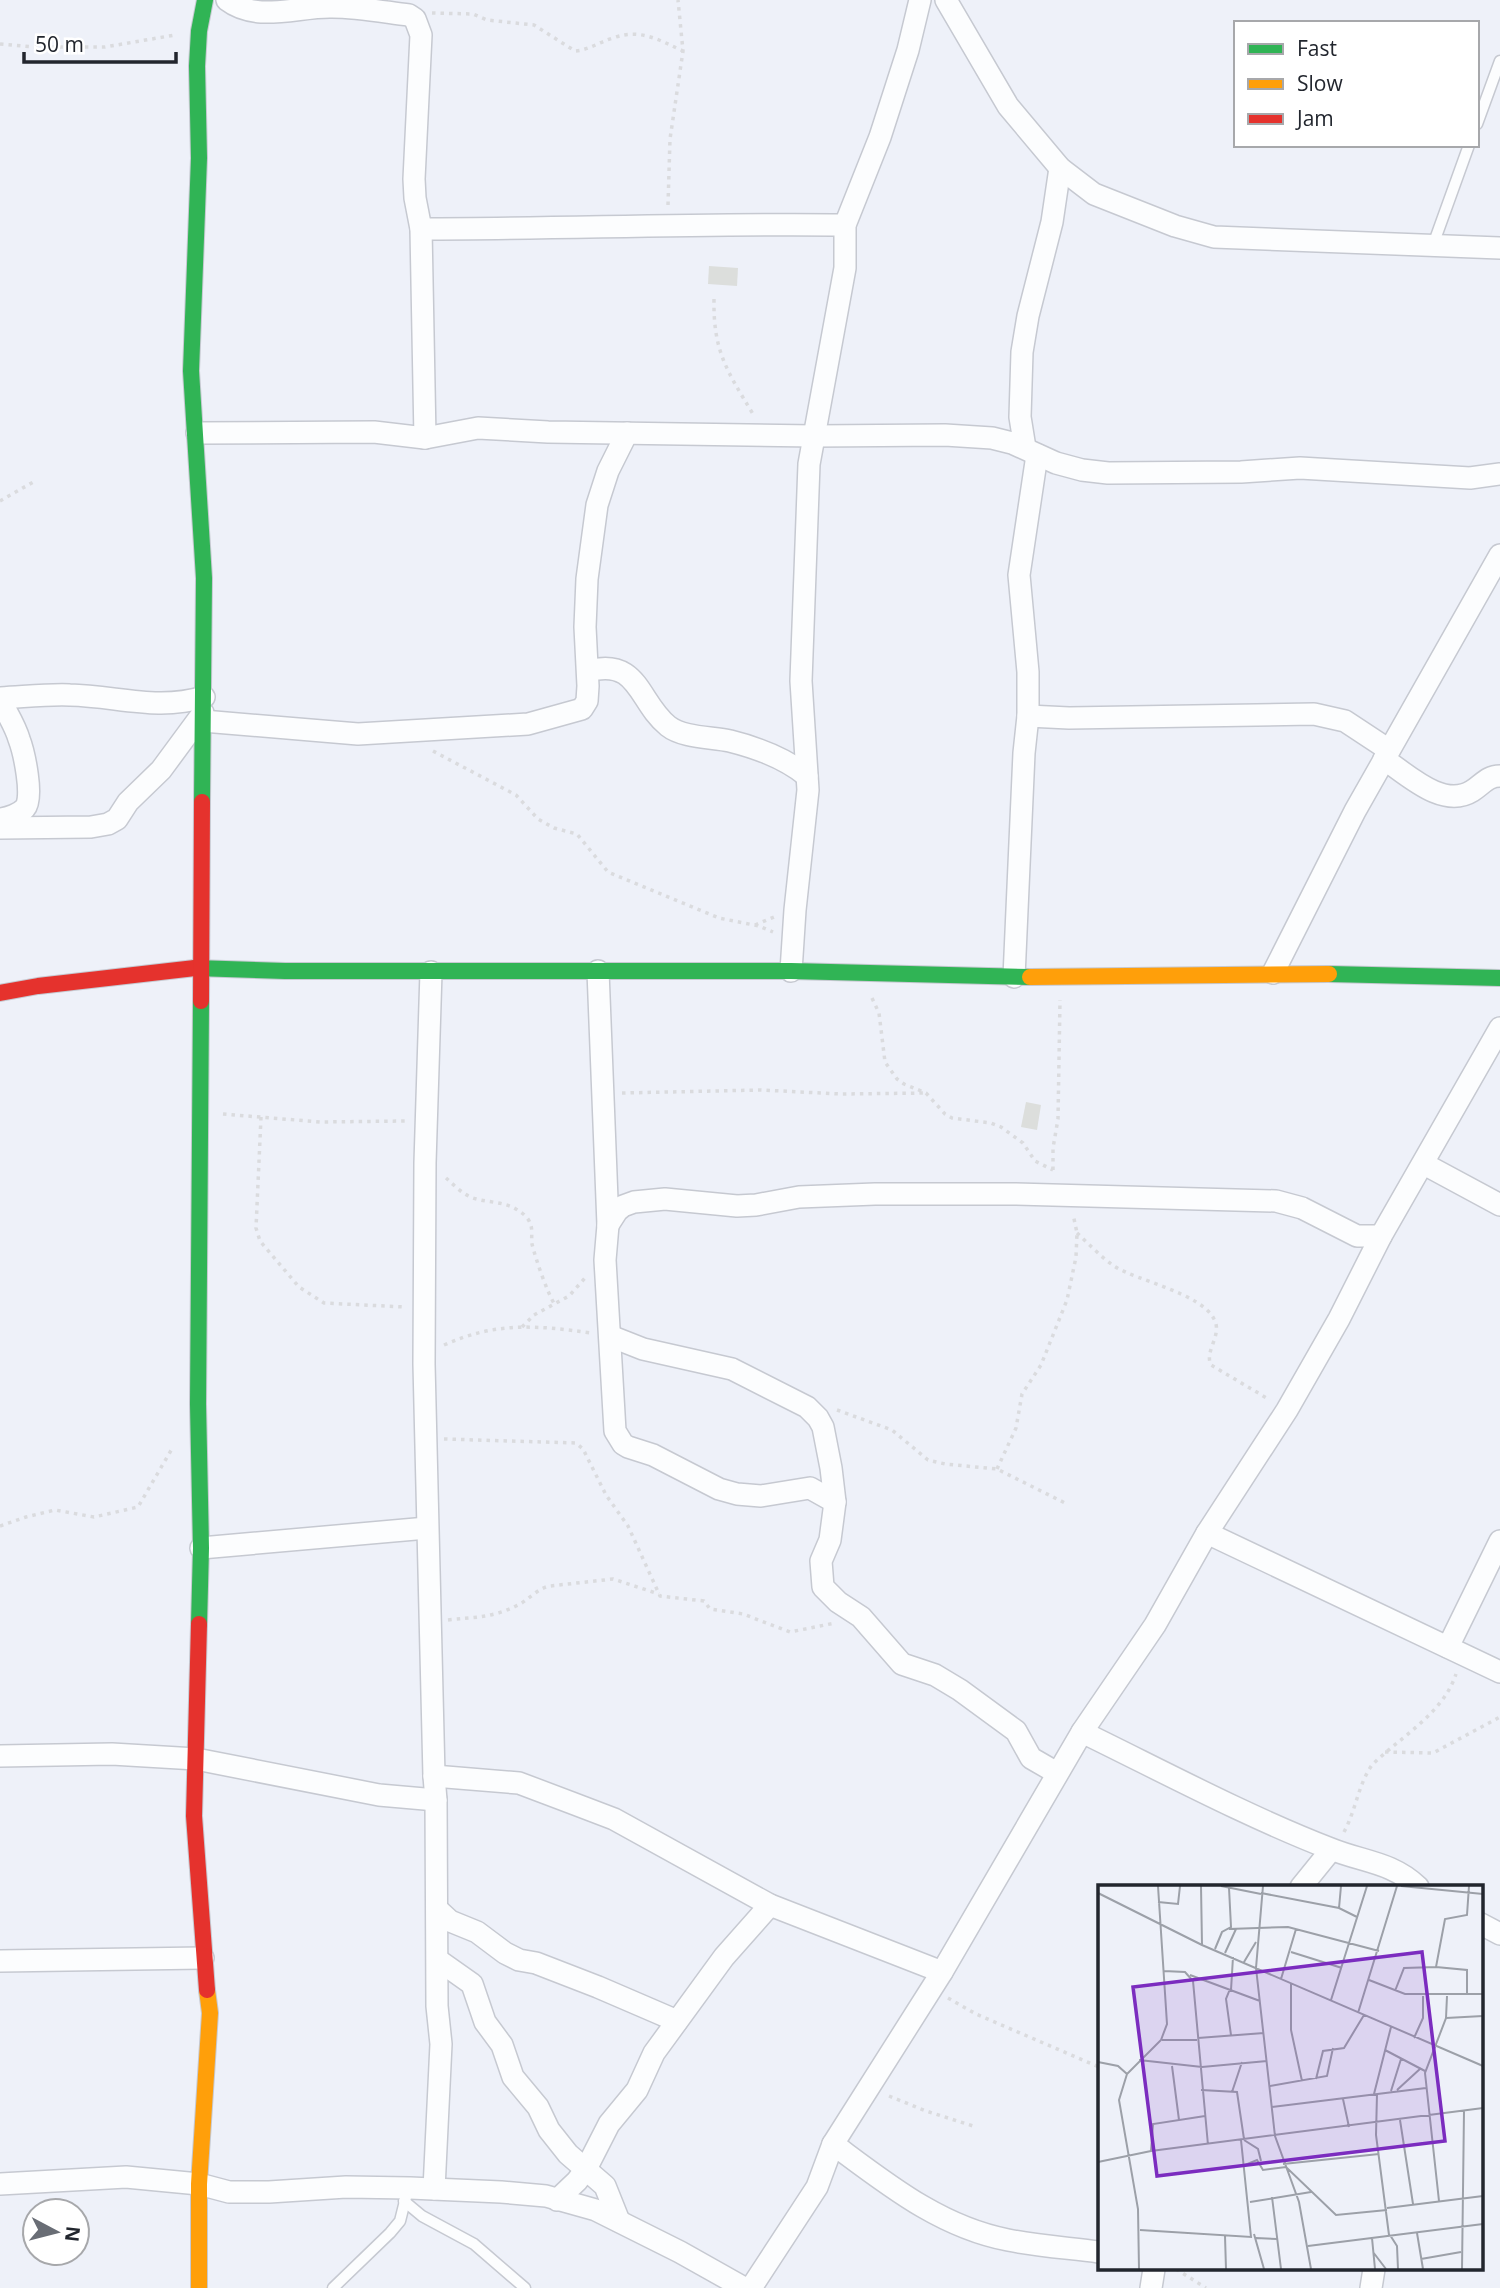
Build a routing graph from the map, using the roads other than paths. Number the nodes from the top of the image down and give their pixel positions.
1 (205, 0) edge
2 (226, 0) edge
3 (920, 0) edge
4 (946, 0) edge
5 (1500, 61) edge
6 (1479, 119) edge
7 (1468, 147) edge
8 (1060, 168) junction
9 (845, 225) junction
10 (421, 229) junction
11 (1433, 246) junction
12 (1500, 248) edge
13 (1020, 410) junction
14 (197, 433) junction
15 (627, 433) junction
16 (815, 436) junction
17 (425, 438) junction
18 (992, 438) junction
19 (1031, 452) junction
20 (1500, 474) edge
21 (1500, 555) edge
22 (588, 671) junction
23 (0, 699) edge
24 (203, 710) junction
25 (1028, 716) junction
26 (1387, 754) junction
27 (807, 776) junction
28 (1500, 776) edge
29 (0, 819) edge
30 (0, 828) edge
31 (200, 967) junction
32 (598, 971) junction
33 (791, 971) junction
34 (431, 972) junction
35 (1273, 973) junction
36 (1014, 977) junction
37 (1500, 978) edge
38 (0, 993) edge
39 (1500, 1028) edge
40 (1424, 1164) junction
41 (1500, 1205) edge
42 (608, 1224) junction
43 (1381, 1236) junction
44 (610, 1336) junction
45 (835, 1502) junction
46 (427, 1528) junction
47 (1207, 1533) junction
48 (1500, 1541) edge
49 (201, 1548) junction
50 (1455, 1651) junction
51 (1500, 1672) edge
52 (1082, 1732) junction
53 (0, 1756) edge
54 (196, 1759) junction
55 (1057, 1773) junction
56 (434, 1776) junction
57 (436, 1800) junction
58 (1332, 1850) junction
59 (1303, 1885) edge
60 (1416, 1885) edge
61 (770, 1905) junction
62 (437, 1909) junction
63 (1482, 1925) edge
64 (1500, 1934) edge
65 (203, 1958) junction
66 (438, 1960) junction
67 (0, 1961) edge
68 (936, 1980) junction
69 (677, 2021) junction
70 (833, 2144) junction
71 (586, 2169) junction
72 (0, 2184) edge
73 (199, 2184) junction
74 (434, 2189) junction
75 (407, 2195) junction
76 (557, 2200) junction
77 (619, 2221) junction
78 (1098, 2252) edge
79 (1154, 2270) edge
80 (1374, 2270) edge
81 (198, 2288) edge
82 (333, 2288) edge
83 (525, 2288) edge
84 (744, 2288) edge
85 (751, 2288) edge
86 (1151, 2288) edge
87 (1371, 2288) edge

1 - 14 street
2 - 10 street
3 - 9 street
4 - 8 street
5 - 6 lane
7 - 11 lane
8 - 11 street
8 - 13 street
9 - 10 street
9 - 16 street
10 - 17 street
11 - 12 street
13 - 18 street
13 - 19 street
14 - 17 street
14 - 24 street
15 - 16 street
15 - 17 street
15 - 22 street
16 - 18 street
16 - 27 street
18 - 19 street
19 - 20 street
19 - 25 street
21 - 26 street
22 - 24 street
22 - 27 street
23 - 24 street
23 - 29 street
24 - 30 street
24 - 31 street
25 - 26 street
25 - 36 street
26 - 28 street
26 - 35 street
27 - 33 street
31 - 34 street
31 - 38 street
31 - 49 street
32 - 33 street
32 - 34 street
32 - 42 street
33 - 36 street
34 - 46 street
35 - 36 street
35 - 37 street
39 - 40 street
40 - 41 street
40 - 43 street
42 - 43 street
42 - 44 street
43 - 47 street
44 - 45 street
44 - 45 street
45 - 55 street
46 - 49 street
46 - 56 street
47 - 50 street
47 - 52 street
48 - 50 street
49 - 54 street
50 - 51 street
52 - 55 street
52 - 58 street
53 - 54 street
54 - 57 street
54 - 65 street
55 - 68 street
56 - 57 street
56 - 61 street
57 - 62 street
58 - 59 street
58 - 60 street
61 - 68 street
61 - 69 street
62 - 66 street
62 - 69 street
63 - 64 street
65 - 67 street
65 - 73 street
66 - 71 street
66 - 74 street
68 - 70 street
69 - 71 street
70 - 78 street
70 - 85 street
71 - 76 street
71 - 77 street
72 - 73 street
73 - 75 street
73 - 81 street
74 - 75 street
74 - 76 street
75 - 82 lane
75 - 83 lane
76 - 77 street
77 - 84 street
79 - 86 street
80 - 87 street

